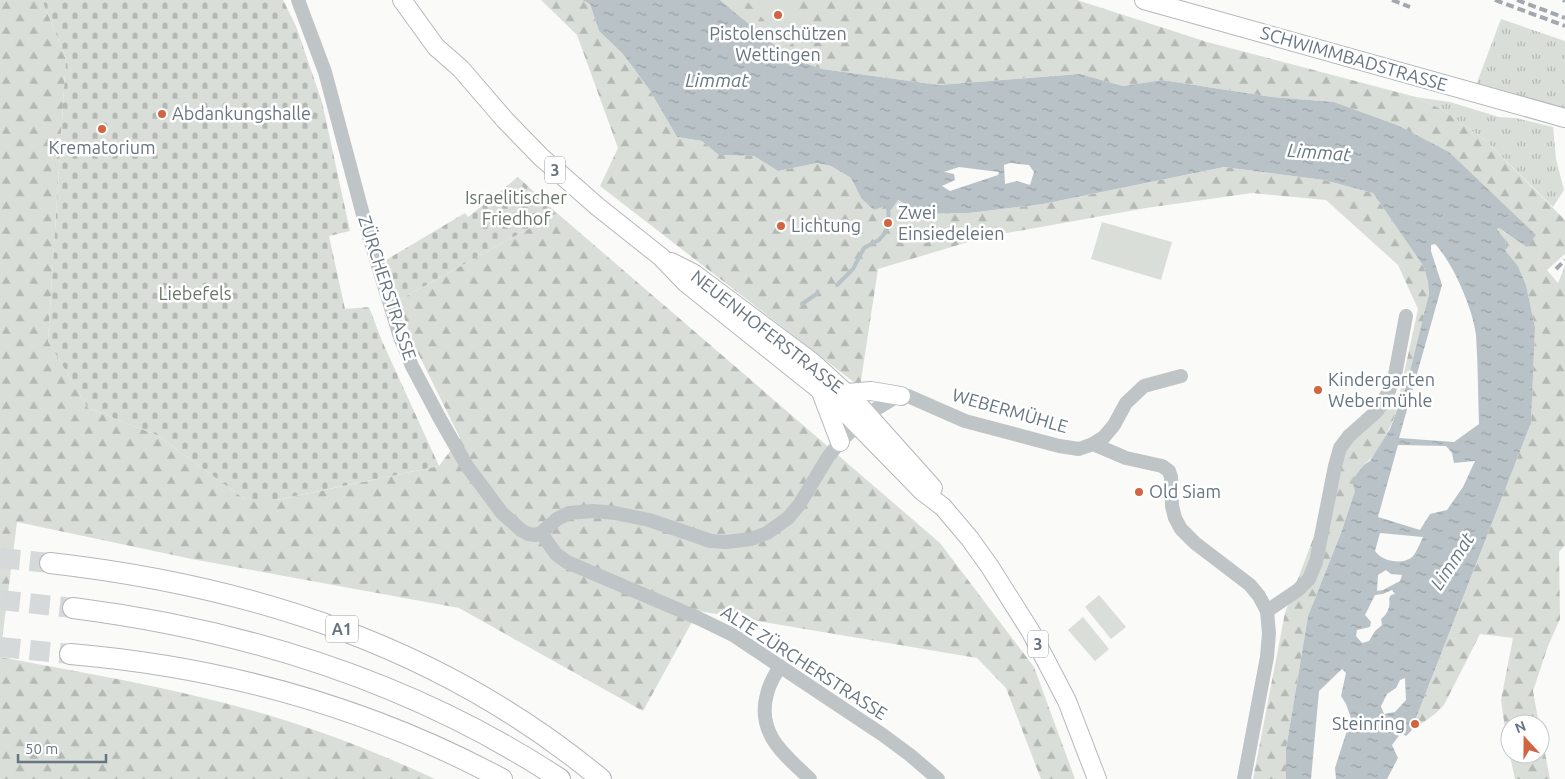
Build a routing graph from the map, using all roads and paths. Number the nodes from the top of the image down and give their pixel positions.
1 (298, 0) edge
2 (402, 0) edge
3 (416, 0) edge
4 (1144, 0) edge
5 (461, 69) junction
6 (1565, 118) edge
7 (661, 257) junction
8 (1406, 316) dead end
9 (1181, 376) dead end
10 (820, 390) junction
11 (847, 393) junction
12 (901, 396) junction
13 (862, 419) junction
14 (840, 442) junction
15 (1093, 444) junction
16 (541, 533) junction
17 (50, 563) tunnel mouth
18 (73, 608) tunnel mouth
19 (1267, 611) junction
20 (70, 654) tunnel mouth
21 (780, 666) junction
22 (502, 779) edge
23 (560, 779) edge
24 (601, 779) edge
25 (810, 779) edge
26 (938, 779) edge
27 (1097, 779) edge
28 (1244, 779) edge

1 - 16 street, ZÜRCHERSTRASSE
2 - 5 main road, NEUENHOFERSTRASSE / 3
3 - 5 main road, NEUENHOFERSTRASSE / 3
4 - 6 main road, SCHWIMMBADSTRASSE
5 - 7 main road, NEUENHOFERSTRASSE / 3
7 - 10 main road, NEUENHOFERSTRASSE / 3
7 - 11 main road, NEUENHOFERSTRASSE / 3
8 - 19 street
9 - 15 street
10 - 13 main road, NEUENHOFERSTRASSE / 3
10 - 14 main road
11 - 12 main road
11 - 13 main road, NEUENHOFERSTRASSE / 3
12 - 13 street
12 - 15 street, WEBERMÜHLE
13 - 14 street
13 - 27 main road, 3
14 - 16 street
15 - 19 street
16 - 21 street, ALTE ZÜRCHERSTRASSE
17 - 24 highway, A1
18 - 23 highway, A1
19 - 28 street
20 - 22 highway
21 - 25 street
21 - 26 street, ALTE ZÜRCHERSTRASSE

